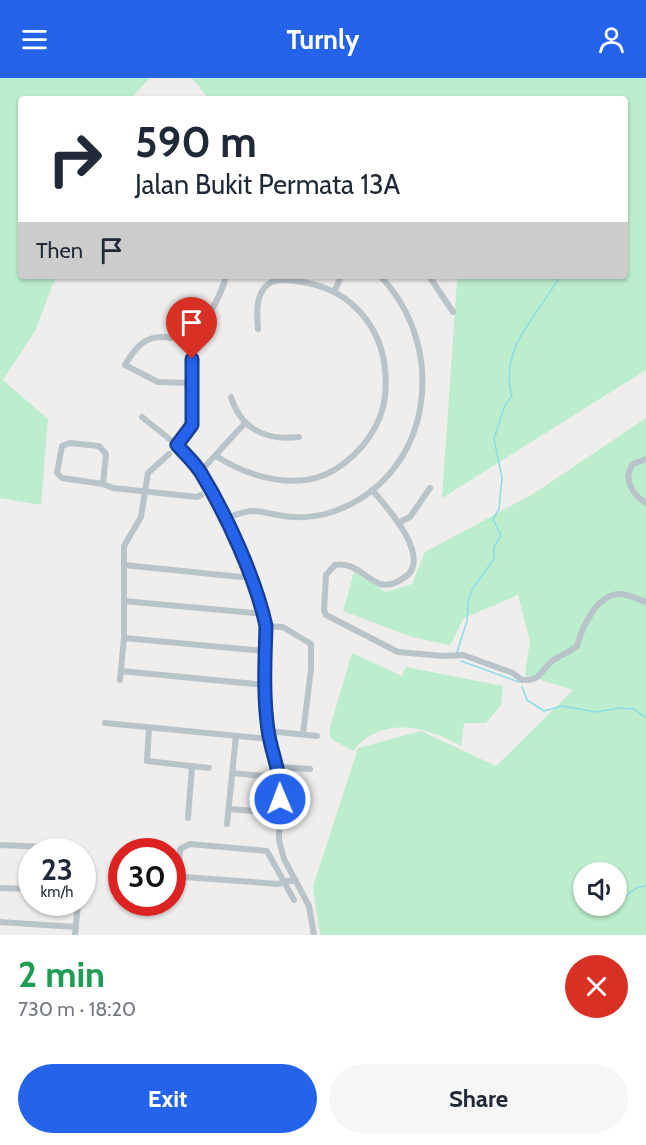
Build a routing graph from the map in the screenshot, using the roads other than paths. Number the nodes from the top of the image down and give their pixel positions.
1 (225, 279) edge
2 (340, 279) edge
3 (383, 279) edge
4 (431, 279) edge
5 (335, 290) junction
6 (453, 312) dead end
7 (258, 329) dead end
8 (171, 338) dead end
9 (191, 383) junction
10 (231, 397) dead end
11 (142, 417) dead end
12 (244, 424) junction
13 (298, 437) dead end
14 (177, 445) junction
15 (169, 454) dead end
16 (216, 456) junction
17 (646, 459) edge
18 (200, 472) junction
19 (103, 484) junction
20 (430, 488) dead end
21 (372, 490) junction
22 (144, 492) junction
23 (201, 495) dead end
24 (646, 503) edge
25 (225, 518) junction
26 (400, 522) junction
27 (124, 565) junction
28 (250, 574) junction
29 (124, 601) junction
30 (646, 602) edge
31 (263, 614) junction
32 (266, 626) junction
33 (124, 638) junction
34 (265, 651) junction
35 (122, 671) junction
36 (120, 680) dead end
37 (265, 685) junction
38 (105, 723) dead end
39 (149, 728) junction
40 (268, 731) junction
41 (303, 734) junction
42 (236, 736) junction
43 (317, 736) dead end
44 (270, 739) junction
45 (192, 766) junction
46 (279, 767) junction
47 (209, 768) dead end
48 (310, 769) dead end
49 (232, 773) junction
50 (264, 776) dead end
51 (229, 809) junction
52 (267, 812) dead end
53 (188, 818) dead end
54 (227, 824) dead end
55 (0, 845) edge
56 (18, 846) edge
57 (284, 881) junction
58 (296, 881) junction
59 (0, 888) edge
60 (18, 889) edge
61 (294, 900) dead end
62 (77, 916) edge
63 (0, 922) edge
64 (76, 927) junction
65 (75, 935) edge
66 (314, 935) edge

1 - 9 street
2 - 5 street
3 - 21 street
4 - 6 street
5 - 7 street
5 - 16 street
8 - 9 street
9 - 14 street
10 - 12 street
11 - 14 street
12 - 13 street
12 - 16 street
14 - 18 street
15 - 22 street
16 - 18 street
17 - 24 street
18 - 25 street
19 - 19 street
19 - 22 street
20 - 26 street
21 - 25 street
21 - 26 street
22 - 23 street
22 - 27 street
25 - 28 street
26 - 30 street
27 - 28 street
27 - 29 street
28 - 31 street
29 - 31 street
29 - 33 street
31 - 32 street
32 - 34 street
32 - 41 street
33 - 34 street
33 - 35 street
34 - 37 street
35 - 36 street
35 - 37 street
37 - 40 street
38 - 39 street
39 - 42 street
39 - 45 street
40 - 41 street
40 - 44 street
41 - 43 street
42 - 44 street
42 - 49 street
44 - 46 street
45 - 47 street
45 - 53 street
46 - 48 street
46 - 58 street
49 - 50 street
49 - 51 street
51 - 52 street
51 - 54 street
55 - 56 street
57 - 57 street
57 - 58 street
57 - 61 street
58 - 66 street
59 - 60 street
62 - 64 street
63 - 64 street
64 - 65 street

